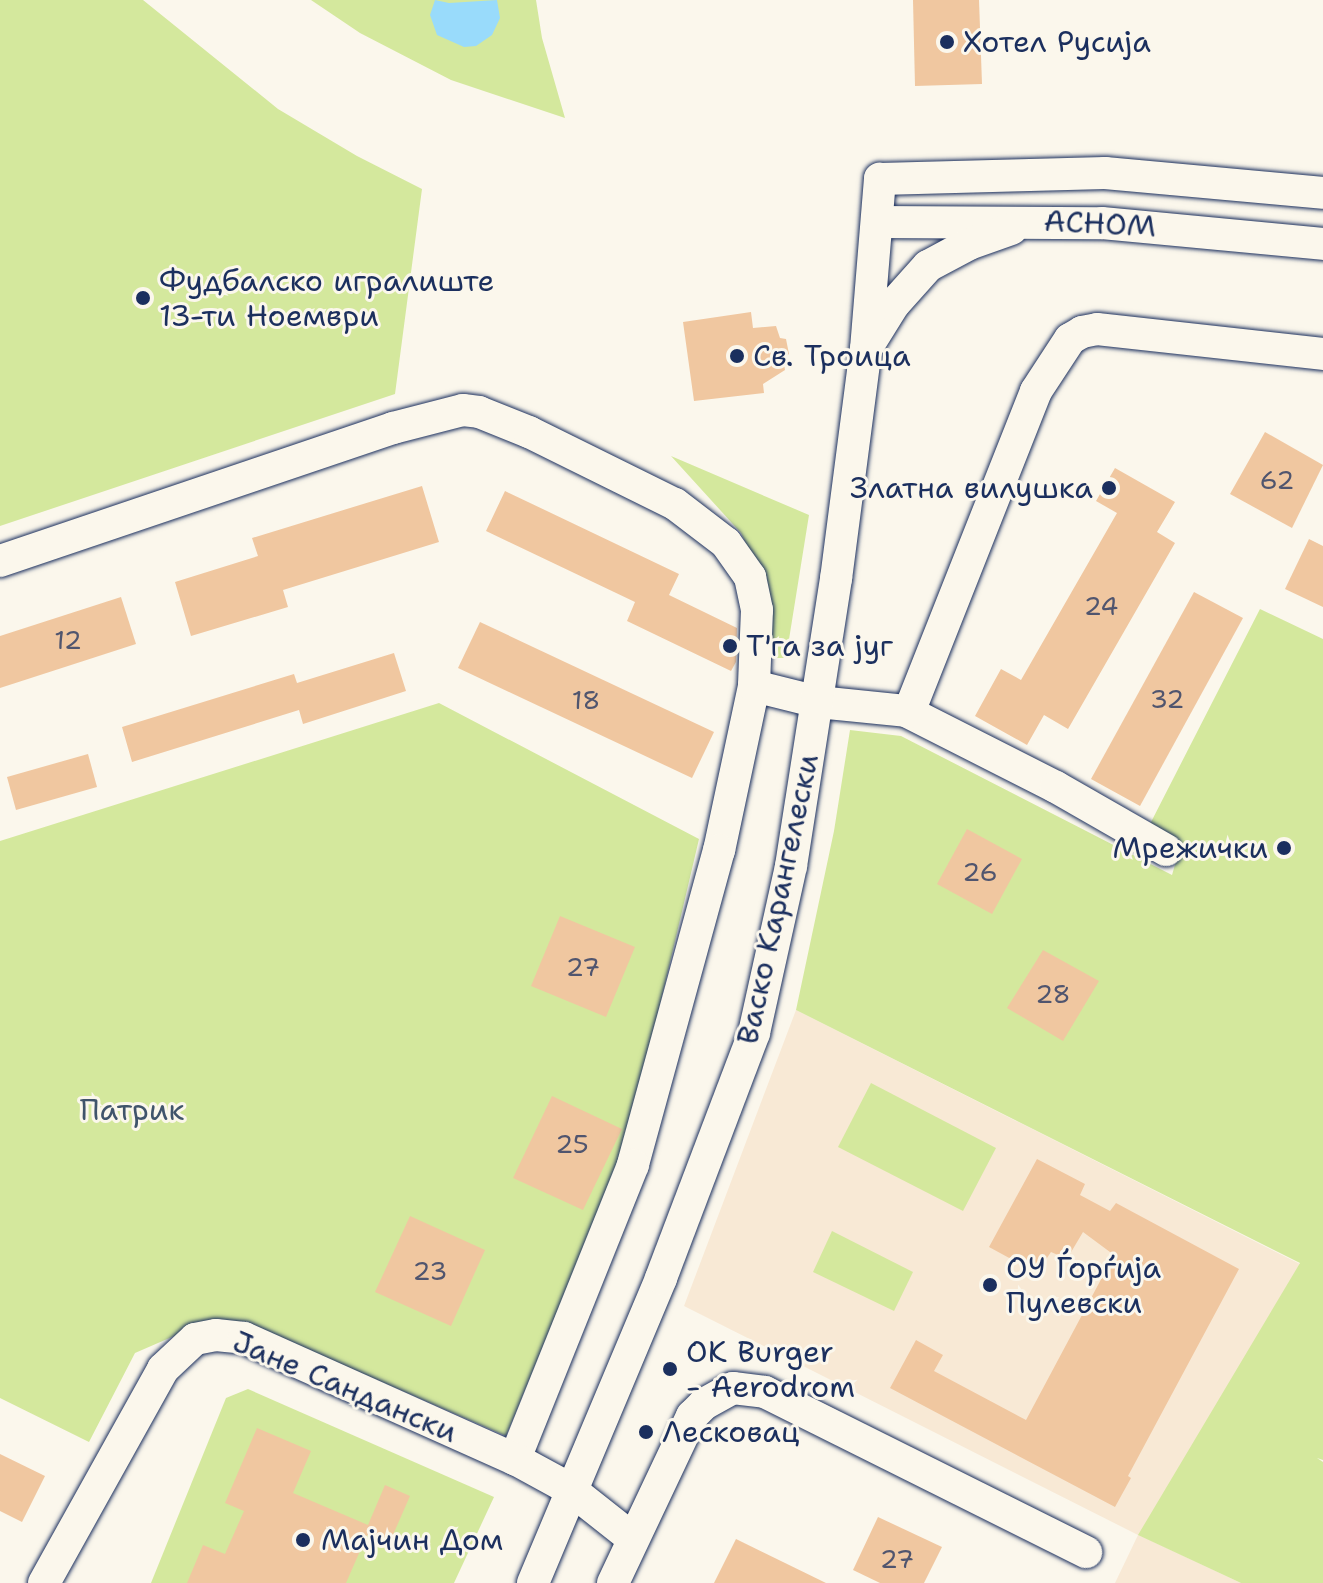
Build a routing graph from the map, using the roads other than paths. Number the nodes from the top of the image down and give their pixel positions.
1 (880, 179) joint
2 (1323, 193) edge
3 (1058, 221) junction
4 (877, 222) junction
5 (1323, 244) edge
6 (866, 349) junction
7 (1323, 354) edge
8 (0, 561) edge
9 (754, 686) junction
10 (818, 702) junction
11 (909, 712) junction
12 (1166, 850) dead end
13 (515, 1459) junction
14 (570, 1489) junction
15 (632, 1538) junction
16 (1086, 1552) dead end
17 (51, 1571) edge
18 (533, 1583) edge
19 (613, 1583) edge

1 - 2 street, АСНОМ
1 - 4 street, Васко Карангелески
3 - 4 street, АСНОМ
3 - 5 street, АСНОМ
3 - 6 street
4 - 6 street, Васко Карангелески
6 - 10 street, Васко Карангелески
7 - 11 street
8 - 9 street
9 - 10 street
9 - 13 street
10 - 11 street
10 - 14 street, Васко Карангелески
11 - 12 street
13 - 14 street, Јане Сандански
13 - 17 street, Јане Сандански
14 - 15 street, Јане Сандански
14 - 18 street, Васко Карангелески
15 - 16 street
15 - 19 street

